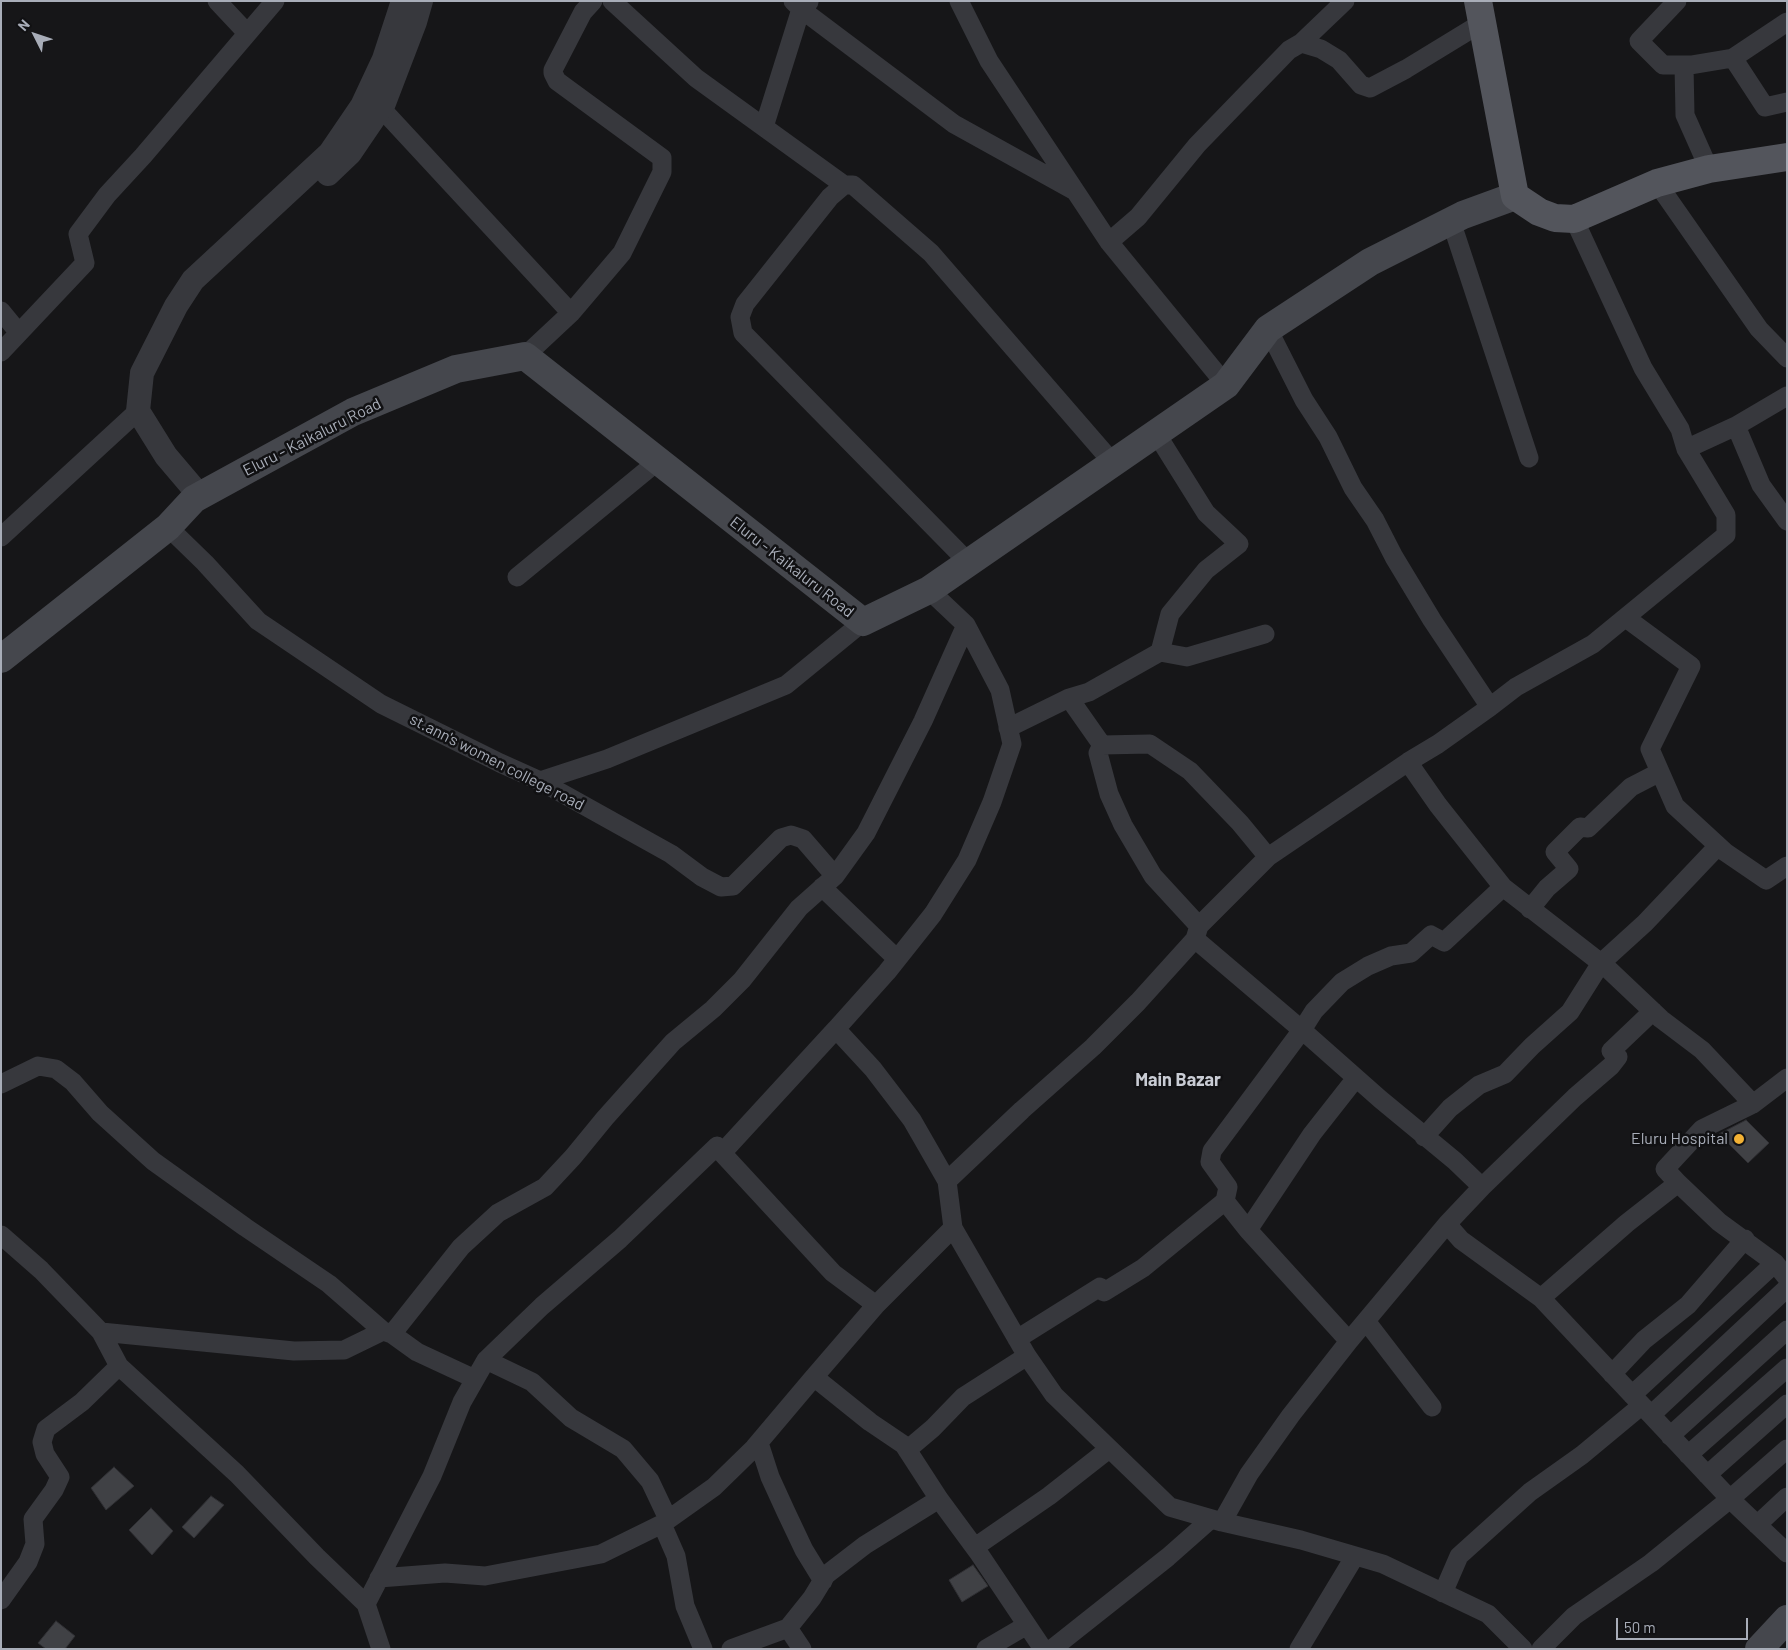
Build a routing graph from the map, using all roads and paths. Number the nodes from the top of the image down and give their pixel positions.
1 (216, 1) edge
2 (275, 1) edge
3 (403, 1) edge
4 (421, 1) edge
5 (593, 1) edge
6 (612, 1) edge
7 (959, 1) edge
8 (1345, 1) edge
9 (1677, 1) edge
10 (801, 4) edge
11 (1480, 12) edge
12 (1787, 22) edge
13 (247, 33) junction
14 (1302, 43) junction
15 (1733, 58) junction
16 (1684, 65) junction
17 (1787, 102) edge
18 (380, 108) junction
19 (764, 127) junction
20 (1787, 156) edge
21 (1709, 169) junction
22 (1657, 183) junction
23 (844, 185) junction
24 (1076, 191) junction
25 (1515, 196) junction
26 (1574, 219) junction
27 (1451, 221) junction
28 (1109, 242) junction
29 (176, 306) junction
30 (1, 311) edge
31 (571, 313) junction
32 (1268, 329) junction
33 (19, 333) junction
34 (1, 352) edge
35 (525, 356) junction
36 (1787, 358) edge
37 (1226, 385) junction
38 (1787, 396) edge
39 (138, 411) junction
40 (1736, 426) junction
41 (1156, 433) junction
42 (1686, 449) junction
43 (1530, 458) dead end
44 (658, 461) junction
45 (1113, 463) junction
46 (200, 496) junction
47 (1787, 521) edge
48 (168, 527) junction
49 (1, 537) edge
50 (969, 562) junction
51 (517, 577) dead end
52 (929, 590) junction
53 (1626, 618) junction
54 (863, 622) junction
55 (966, 626) junction
56 (1265, 634) dead end
57 (1160, 652) junction
58 (1, 659) edge
59 (1069, 698) junction
60 (1490, 707) junction
61 (1008, 728) junction
62 (1102, 745) junction
63 (1408, 762) junction
64 (1660, 772) junction
65 (540, 781) junction
66 (1718, 846) junction
67 (1268, 857) junction
68 (1787, 866) edge
69 (828, 882) junction
70 (1503, 887) junction
71 (1530, 909) junction
72 (1197, 932) junction
73 (897, 960) junction
74 (1601, 963) junction
75 (1653, 1012) junction
76 (836, 1029) junction
77 (1302, 1030) junction
78 (1356, 1078) junction
79 (1787, 1078) edge
80 (1, 1084) edge
81 (1753, 1104) junction
82 (1424, 1137) junction
83 (722, 1153) junction
84 (947, 1181) junction
85 (1678, 1182) junction
86 (1482, 1187) junction
87 (1226, 1201) junction
88 (1447, 1224) junction
89 (953, 1228) junction
90 (1248, 1230) junction
91 (1744, 1239) junction
92 (3, 1240) edge
93 (1781, 1270) edge
94 (1787, 1288) edge
95 (1541, 1298) junction
96 (876, 1305) junction
97 (1366, 1321) junction
98 (1787, 1330) edge
99 (101, 1332) junction
100 (387, 1332) junction
101 (1017, 1339) junction
102 (1349, 1341) junction
103 (1027, 1356) junction
104 (486, 1360) junction
105 (119, 1366) junction
106 (1787, 1368) edge
107 (1612, 1374) junction
108 (814, 1377) junction
109 (475, 1379) junction
110 (1787, 1404) edge
111 (1641, 1405) junction
112 (1432, 1407) dead end
113 (1670, 1436) junction
114 (759, 1443) junction
115 (1787, 1448) edge
116 (1109, 1449) junction
117 (907, 1450) junction
118 (1688, 1455) junction
119 (1707, 1476) junction
120 (1787, 1497) edge
121 (939, 1499) junction
122 (1730, 1499) junction
123 (1216, 1520) junction
124 (665, 1521) junction
125 (1757, 1525) junction
126 (975, 1548) junction
127 (1786, 1549) edge
128 (1355, 1556) junction
129 (379, 1578) junction
130 (823, 1581) junction
131 (1443, 1592) junction
132 (1, 1600) edge
133 (366, 1604) junction
134 (1787, 1619) edge
135 (1027, 1625) junction
136 (788, 1628) junction
137 (382, 1649) edge
138 (703, 1649) edge
139 (731, 1649) edge
140 (802, 1649) edge
141 (986, 1649) edge
142 (1043, 1649) edge
143 (1052, 1649) edge
144 (1299, 1649) edge
145 (1523, 1649) edge
146 (1542, 1649) edge
147 (1759, 1649) edge

1 - 13 street
2 - 13 street
3 - 29 street
4 - 18 street
5 - 31 street
6 - 19 street
7 - 24 street
8 - 14 street
9 - 16 street
10 - 19 street
10 - 24 street
11 - 14 street
11 - 25 main road
12 - 15 street
13 - 33 street
14 - 28 street
15 - 16 street
15 - 17 street
16 - 21 street
18 - 29 street
18 - 31 street
19 - 23 street
20 - 21 main road
21 - 22 main road
22 - 26 main road
22 - 36 street
23 - 45 street
23 - 50 street
24 - 28 street
25 - 26 main road
25 - 27 main road, Eluru - Kaikaluru Road
26 - 42 street
27 - 32 main road, Eluru - Kaikaluru Road
27 - 43 street
28 - 37 street
29 - 39 street
30 - 33 street
31 - 35 street
32 - 37 main road, Eluru - Kaikaluru Road
32 - 60 street
33 - 34 street
35 - 44 main road, Eluru - Kaikaluru Road
35 - 46 main road, Eluru - Kaikaluru Road
37 - 41 main road, Eluru - Kaikaluru Road
38 - 40 street
39 - 46 street
39 - 49 street
40 - 42 street
40 - 47 street
41 - 45 main road, Eluru - Kaikaluru Road
41 - 57 street
42 - 53 street
44 - 51 street
44 - 54 main road, Eluru - Kaikaluru Road
45 - 50 main road, Eluru - Kaikaluru Road
46 - 48 main road, Eluru - Kaikaluru Road
48 - 58 main road, Eluru - Kaikaluru Road
48 - 65 street, st.ann's women college road
50 - 52 main road, Eluru - Kaikaluru Road
52 - 54 main road, Eluru - Kaikaluru Road
52 - 55 street
53 - 60 street
53 - 64 street
54 - 65 street
55 - 61 street
55 - 69 street
56 - 57 street
57 - 59 street
59 - 61 street
59 - 62 street
60 - 63 street
61 - 73 street
62 - 67 street
62 - 72 street
63 - 67 street
63 - 70 street
64 - 66 street
64 - 71 street
65 - 69 street, st.ann's women college road
66 - 68 street
66 - 74 street
67 - 72 street
69 - 73 street, st.ann's women college road
69 - 100 street
70 - 71 street
70 - 77 street
71 - 74 street
72 - 77 street
72 - 84 street
73 - 76 street
74 - 75 street
74 - 82 street
75 - 81 street
75 - 86 street
76 - 83 street
76 - 84 street
77 - 78 street
77 - 87 street
78 - 82 street
78 - 90 street
79 - 81 street
80 - 100 street
81 - 85 street
82 - 86 street
83 - 96 street
83 - 104 street
84 - 89 street
85 - 91 street
85 - 95 street
86 - 88 street
87 - 90 street
87 - 101 street
88 - 95 street
88 - 97 street
89 - 96 street
89 - 101 street
90 - 102 street
91 - 93 street
91 - 107 street
92 - 99 street
93 - 111 street
94 - 111 street
95 - 107 street
96 - 108 street
97 - 102 street
97 - 112 street
98 - 113 street
99 - 100 street
99 - 105 street
100 - 109 street
101 - 103 street
102 - 123 street
103 - 116 street
103 - 117 street
104 - 109 street
104 - 124 street
105 - 132 street
105 - 133 street
106 - 118 street
107 - 111 street
108 - 114 street
108 - 117 street
109 - 129 street
110 - 119 street
111 - 113 street
111 - 131 street
113 - 118 street
114 - 124 street
114 - 130 street
115 - 122 street
116 - 123 street
116 - 126 street
117 - 121 street
118 - 119 street
119 - 122 street
120 - 125 street
121 - 126 street
121 - 130 street
122 - 125 street
122 - 146 street
123 - 128 street
123 - 143 street
124 - 129 street
124 - 138 street
125 - 127 street
126 - 135 street
128 - 131 street
128 - 144 street
129 - 133 street
130 - 136 street
131 - 145 street
133 - 137 street
134 - 147 main road
135 - 141 street
135 - 142 street
136 - 139 street
136 - 140 street

